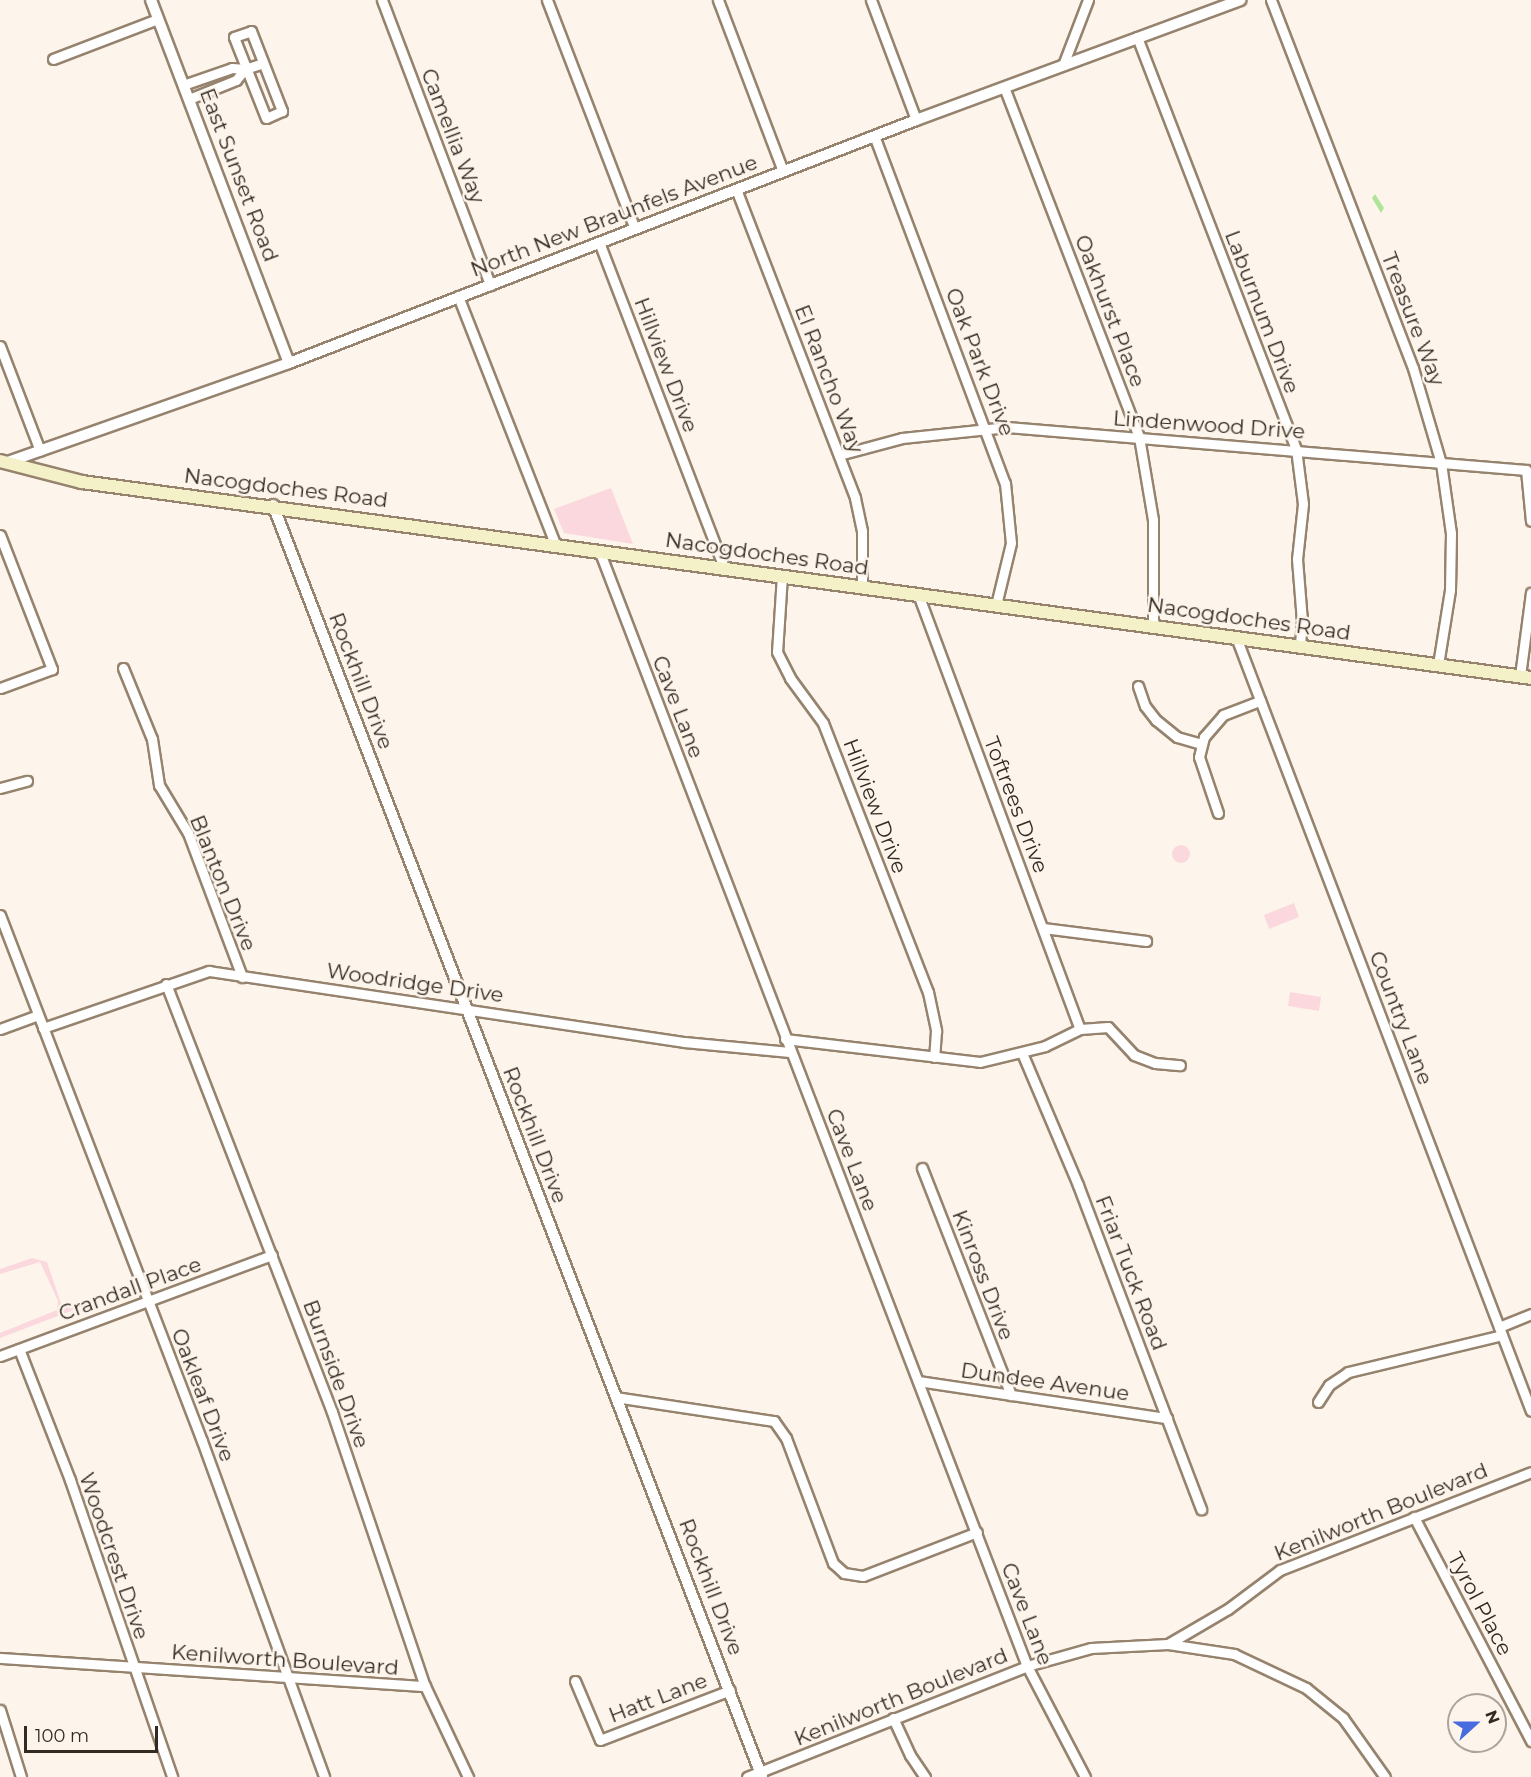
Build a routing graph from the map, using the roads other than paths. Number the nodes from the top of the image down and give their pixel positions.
1 (151, 0) edge
2 (382, 0) edge
3 (548, 0) edge
4 (718, 0) edge
5 (871, 0) edge
6 (1088, 0) edge
7 (1241, 0) edge
8 (1271, 0) edge
9 (158, 19) junction
10 (1137, 37) junction
11 (53, 59) dead end
12 (263, 63) junction
13 (1063, 65) junction
14 (246, 69) junction
15 (219, 72) junction
16 (183, 85) junction
17 (223, 85) junction
18 (1004, 87) junction
19 (274, 92) junction
20 (258, 98) junction
21 (189, 99) junction
22 (916, 120) junction
23 (875, 138) junction
24 (783, 171) junction
25 (736, 189) junction
26 (634, 229) junction
27 (599, 242) junction
28 (490, 285) junction
29 (458, 296) junction
30 (0, 346) edge
31 (289, 363) junction
32 (986, 427) junction
33 (1139, 437) junction
34 (1296, 449) junction
35 (40, 451) junction
36 (839, 455) junction
37 (2, 463) edge
38 (1441, 463) junction
39 (273, 505) junction
40 (1531, 521) edge
41 (0, 535) edge
42 (555, 544) junction
43 (599, 550) junction
44 (724, 567) junction
45 (782, 575) junction
46 (862, 586) junction
47 (1531, 593) edge
48 (918, 594) junction
49 (996, 605) junction
50 (1153, 626) junction
51 (1236, 638) junction
52 (1300, 646) junction
53 (1438, 665) junction
54 (123, 668) dead end
55 (1526, 677) edge
56 (1138, 686) dead end
57 (0, 688) edge
58 (1260, 701) junction
59 (1201, 744) junction
60 (27, 781) dead end
61 (0, 788) edge
62 (1218, 813) dead end
63 (0, 915) edge
64 (1043, 928) junction
65 (1146, 941) dead end
66 (242, 977) junction
67 (166, 984) junction
68 (464, 1007) junction
69 (38, 1015) junction
70 (43, 1028) junction
71 (0, 1029) edge
72 (1080, 1029) junction
73 (785, 1039) junction
74 (790, 1052) junction
75 (1022, 1053) junction
76 (934, 1057) junction
77 (1180, 1065) dead end
78 (922, 1168) dead end
79 (272, 1255) junction
80 (148, 1302) junction
81 (1531, 1314) edge
82 (1501, 1331) junction
83 (19, 1349) junction
84 (0, 1356) edge
85 (918, 1381) junction
86 (1011, 1395) junction
87 (615, 1397) junction
88 (1318, 1402) dead end
89 (1531, 1411) edge
90 (1167, 1418) junction
91 (1531, 1472) edge
92 (1201, 1509) dead end
93 (1414, 1517) junction
94 (977, 1532) junction
95 (1168, 1644) junction
96 (0, 1658) edge
97 (1027, 1666) junction
98 (134, 1669) junction
99 (286, 1679) junction
100 (575, 1681) dead end
101 (425, 1686) junction
102 (730, 1690) junction
103 (0, 1710) edge
104 (893, 1718) junction
105 (1531, 1741) edge
106 (761, 1774) edge
107 (21, 1777) edge
108 (172, 1777) edge
109 (324, 1777) edge
110 (468, 1777) edge
111 (747, 1777) edge
112 (926, 1777) edge
113 (1085, 1777) edge
114 (1384, 1777) edge

1 - 9 street, East Sunset Road
2 - 28 street, Camellia Way
3 - 26 street
4 - 24 street
5 - 22 street
6 - 13 street
7 - 10 street, North New Braunfels Avenue
8 - 38 street, Treasure Way
9 - 11 street
9 - 16 street, East Sunset Road
10 - 13 street, North New Braunfels Avenue
10 - 34 street, Laburnum Drive
12 - 14 street
12 - 14 street
12 - 19 street
13 - 18 street, North New Braunfels Avenue
14 - 15 street
14 - 17 street
14 - 20 street
15 - 16 street
15 - 17 street
16 - 21 street, East Sunset Road
17 - 21 street
18 - 22 street, North New Braunfels Avenue
18 - 33 street, Oakhurst Place
19 - 20 street
19 - 20 street
21 - 31 street, East Sunset Road
22 - 23 street, North New Braunfels Avenue
23 - 24 street, North New Braunfels Avenue
23 - 32 street, Oak Park Drive
24 - 25 street, North New Braunfels Avenue
25 - 26 street, North New Braunfels Avenue
25 - 36 street, El Rancho Way
26 - 27 street, North New Braunfels Avenue
27 - 28 street, North New Braunfels Avenue
27 - 44 street, Hillview Drive
28 - 29 street, North New Braunfels Avenue
29 - 31 street, North New Braunfels Avenue
29 - 42 street
30 - 35 street
31 - 35 street, North New Braunfels Avenue
32 - 33 street, Lindenwood Drive
32 - 36 street, Lindenwood Drive
32 - 49 street, Oak Park Drive
33 - 34 street, Lindenwood Drive
33 - 50 street, Oakhurst Place
34 - 38 street, Lindenwood Drive
34 - 52 street, Laburnum Drive
35 - 37 street, North New Braunfels Avenue
36 - 46 street, El Rancho Way
37 - 39 main road, Nacogdoches Road
38 - 40 street, Lindenwood Drive
38 - 53 street, Treasure Way
39 - 42 main road, Nacogdoches Road
39 - 68 street, Rockhill Drive
41 - 57 street
42 - 43 main road, Nacogdoches Road
43 - 44 main road, Nacogdoches Road
43 - 73 street, Cave Lane
44 - 45 main road, Nacogdoches Road
45 - 46 main road, Nacogdoches Road
45 - 76 street, Hillview Drive
46 - 48 main road, Nacogdoches Road
47 - 55 street
48 - 49 main road, Nacogdoches Road
48 - 64 street, Toftrees Drive
49 - 50 main road, Nacogdoches Road
50 - 51 main road, Nacogdoches Road
51 - 52 main road, Nacogdoches Road
51 - 58 street, Country Lane
52 - 53 main road, Nacogdoches Road
53 - 55 main road, Nacogdoches Road
54 - 66 street, Blanton Drive
56 - 59 street
58 - 59 street
58 - 82 street, Country Lane
59 - 62 street
60 - 61 street
63 - 69 street
64 - 65 street
64 - 72 street, Toftrees Drive
66 - 67 street, Woodridge Drive
66 - 68 street, Woodridge Drive
67 - 70 street, Woodridge Drive
67 - 79 street, Burnside Drive
68 - 74 street, Woodridge Drive
68 - 87 street, Rockhill Drive
69 - 70 street, Oakleaf Drive
69 - 71 street
70 - 80 street, Oakleaf Drive
72 - 75 street
72 - 77 street
73 - 74 street, Cave Lane
73 - 76 street
74 - 85 street, Cave Lane
75 - 76 street
75 - 90 street, Friar Tuck Road
78 - 86 street, Kinross Drive
79 - 80 street, Crandall Place
79 - 101 street, Burnside Drive
80 - 83 street, Crandall Place
80 - 99 street, Oakleaf Drive
81 - 82 street
82 - 88 street
82 - 89 street, Country Lane
83 - 84 street, Crandall Place
83 - 98 street, Woodcrest Drive
85 - 86 street, Dundee Avenue
85 - 94 street, Cave Lane
86 - 90 street, Dundee Avenue
87 - 94 street
87 - 102 street, Rockhill Drive
90 - 92 street, Friar Tuck Road
91 - 93 street, Kenilworth Boulevard
93 - 95 street, Kenilworth Boulevard
93 - 105 street, Tyrol Place
94 - 97 street, Cave Lane
95 - 97 street, Kenilworth Boulevard
95 - 114 street
96 - 98 street, Kenilworth Boulevard
97 - 104 street, Kenilworth Boulevard
97 - 113 street, Cave Lane
98 - 99 street, Kenilworth Boulevard
98 - 108 street, Woodcrest Drive
99 - 101 street, Kenilworth Boulevard
99 - 109 street, Oakleaf Drive
100 - 102 street, Hatt Lane
101 - 110 street, Burnside Drive
102 - 106 street, Rockhill Drive
103 - 107 street
104 - 106 street, Kenilworth Boulevard
104 - 112 street
106 - 111 street, Kenilworth Boulevard

